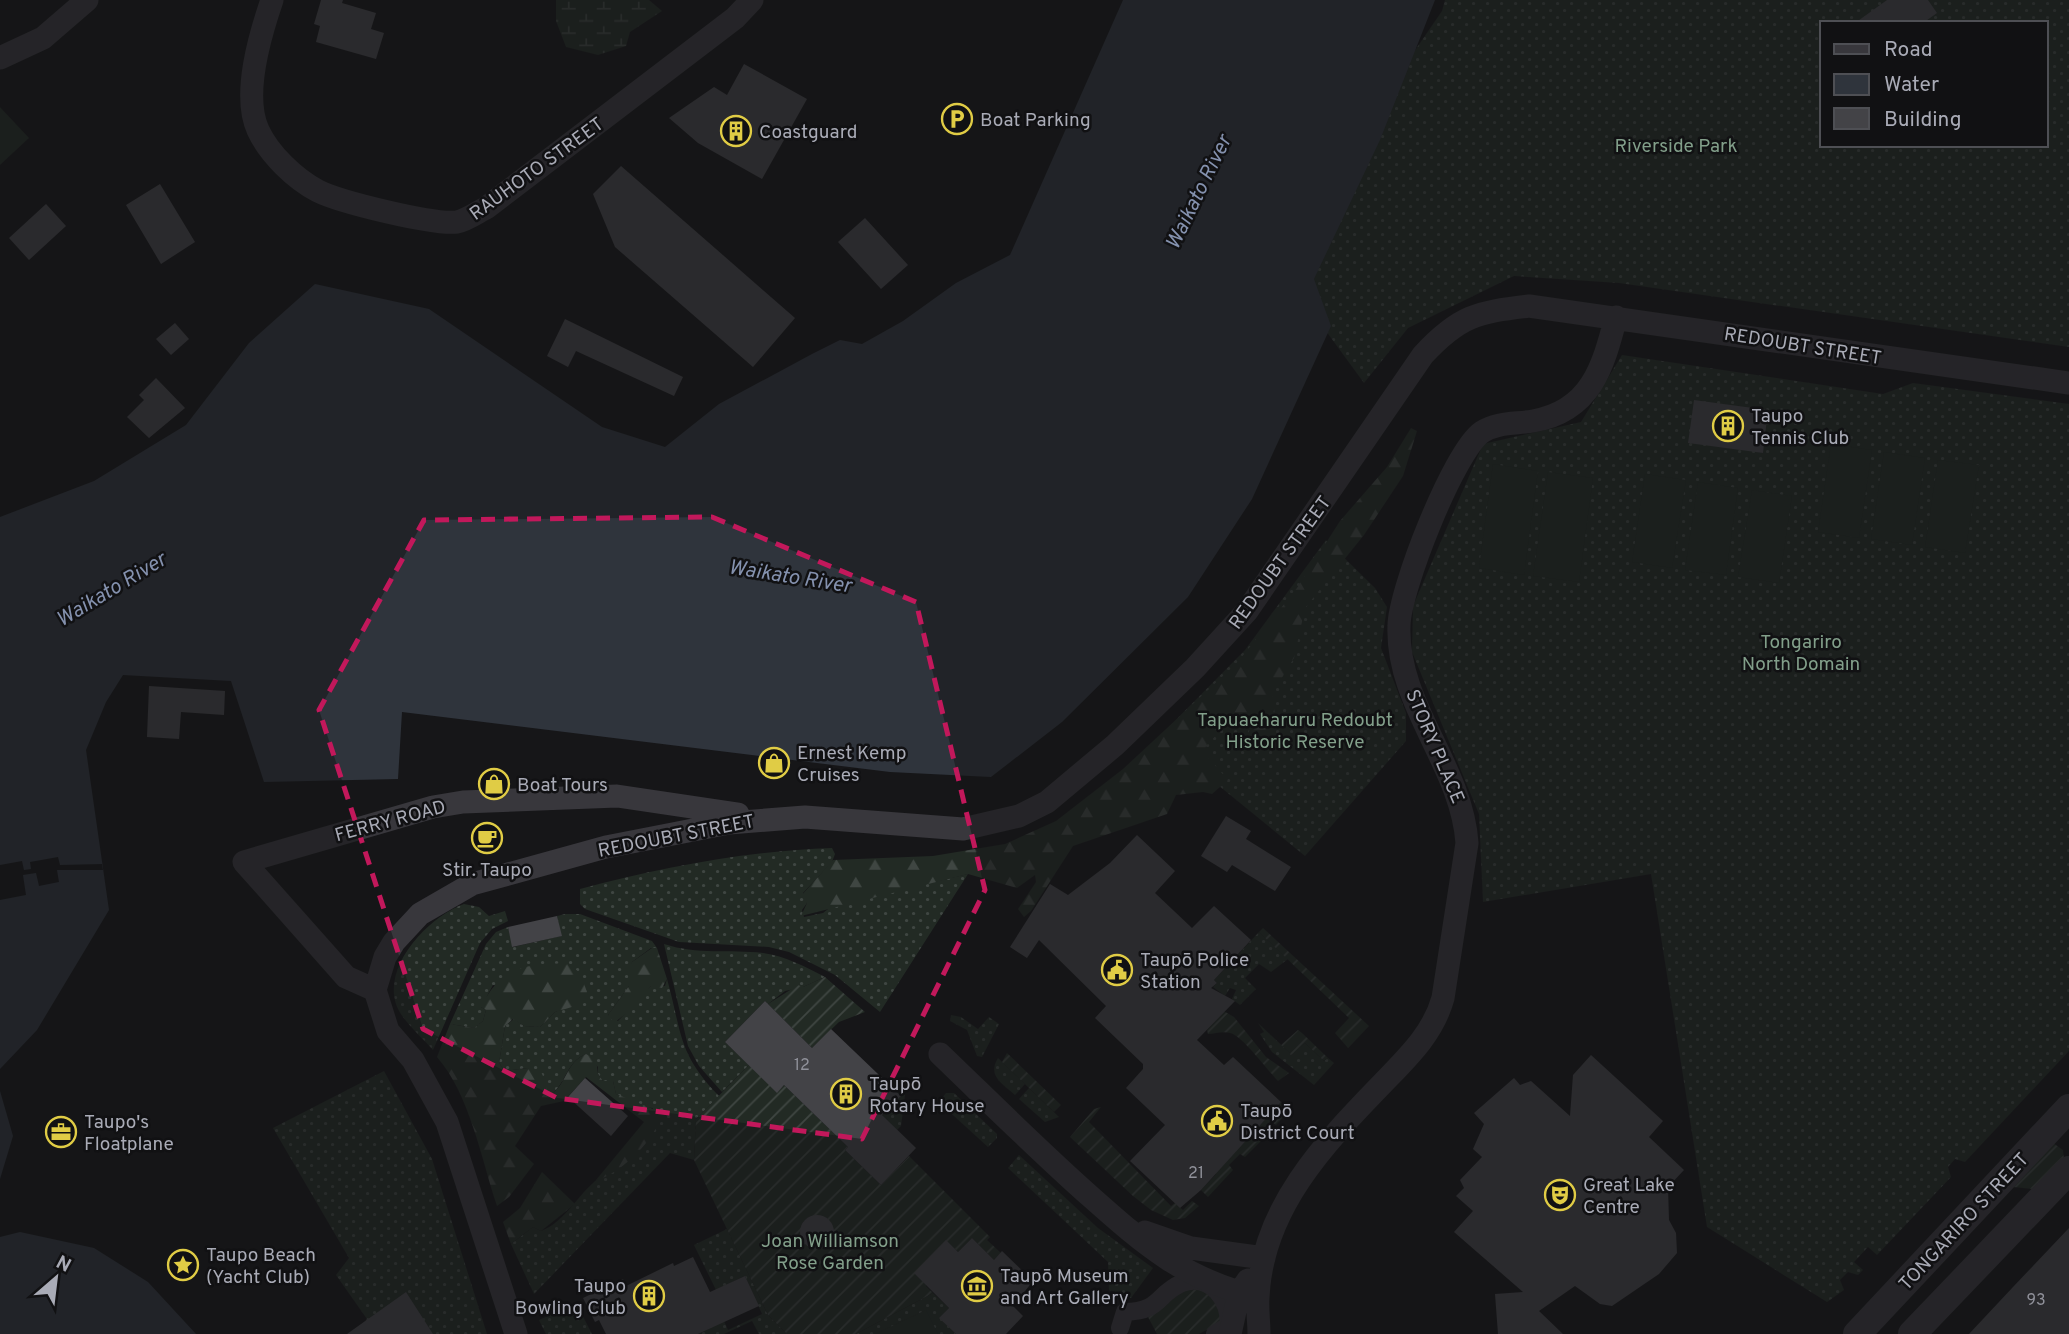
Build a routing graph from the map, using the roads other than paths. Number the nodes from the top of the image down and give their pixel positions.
1 (87, 0) edge
2 (272, 0) edge
3 (752, 0) edge
4 (0, 58) edge
5 (1616, 317) junction
6 (2069, 383) edge
7 (765, 819) junction
8 (375, 990) junction
9 (940, 1054) dead end
10 (2068, 1111) edge
11 (2069, 1170) edge
12 (1094, 1200) junction
13 (1264, 1258) junction
14 (1248, 1295) junction
15 (516, 1334) edge
16 (1205, 1334) edge
17 (1215, 1334) edge
18 (1230, 1334) edge
19 (1259, 1334) edge
20 (1857, 1334) edge
21 (1912, 1334) edge

1 - 4 street
2 - 3 street, RAUHOTO STREET
5 - 6 street, REDOUBT STREET
5 - 7 street, REDOUBT STREET
5 - 13 street, STORY PLACE
7 - 8 street, REDOUBT STREET
7 - 8 street, FERRY ROAD
8 - 15 street
9 - 12 street
10 - 20 street, TONGARIRO STREET
11 - 21 street, TONGARIRO STREET
12 - 13 street
12 - 14 street
13 - 14 street, STORY PLACE
14 - 18 street, STORY PLACE
14 - 19 street, STORY PLACE
16 - 17 street

